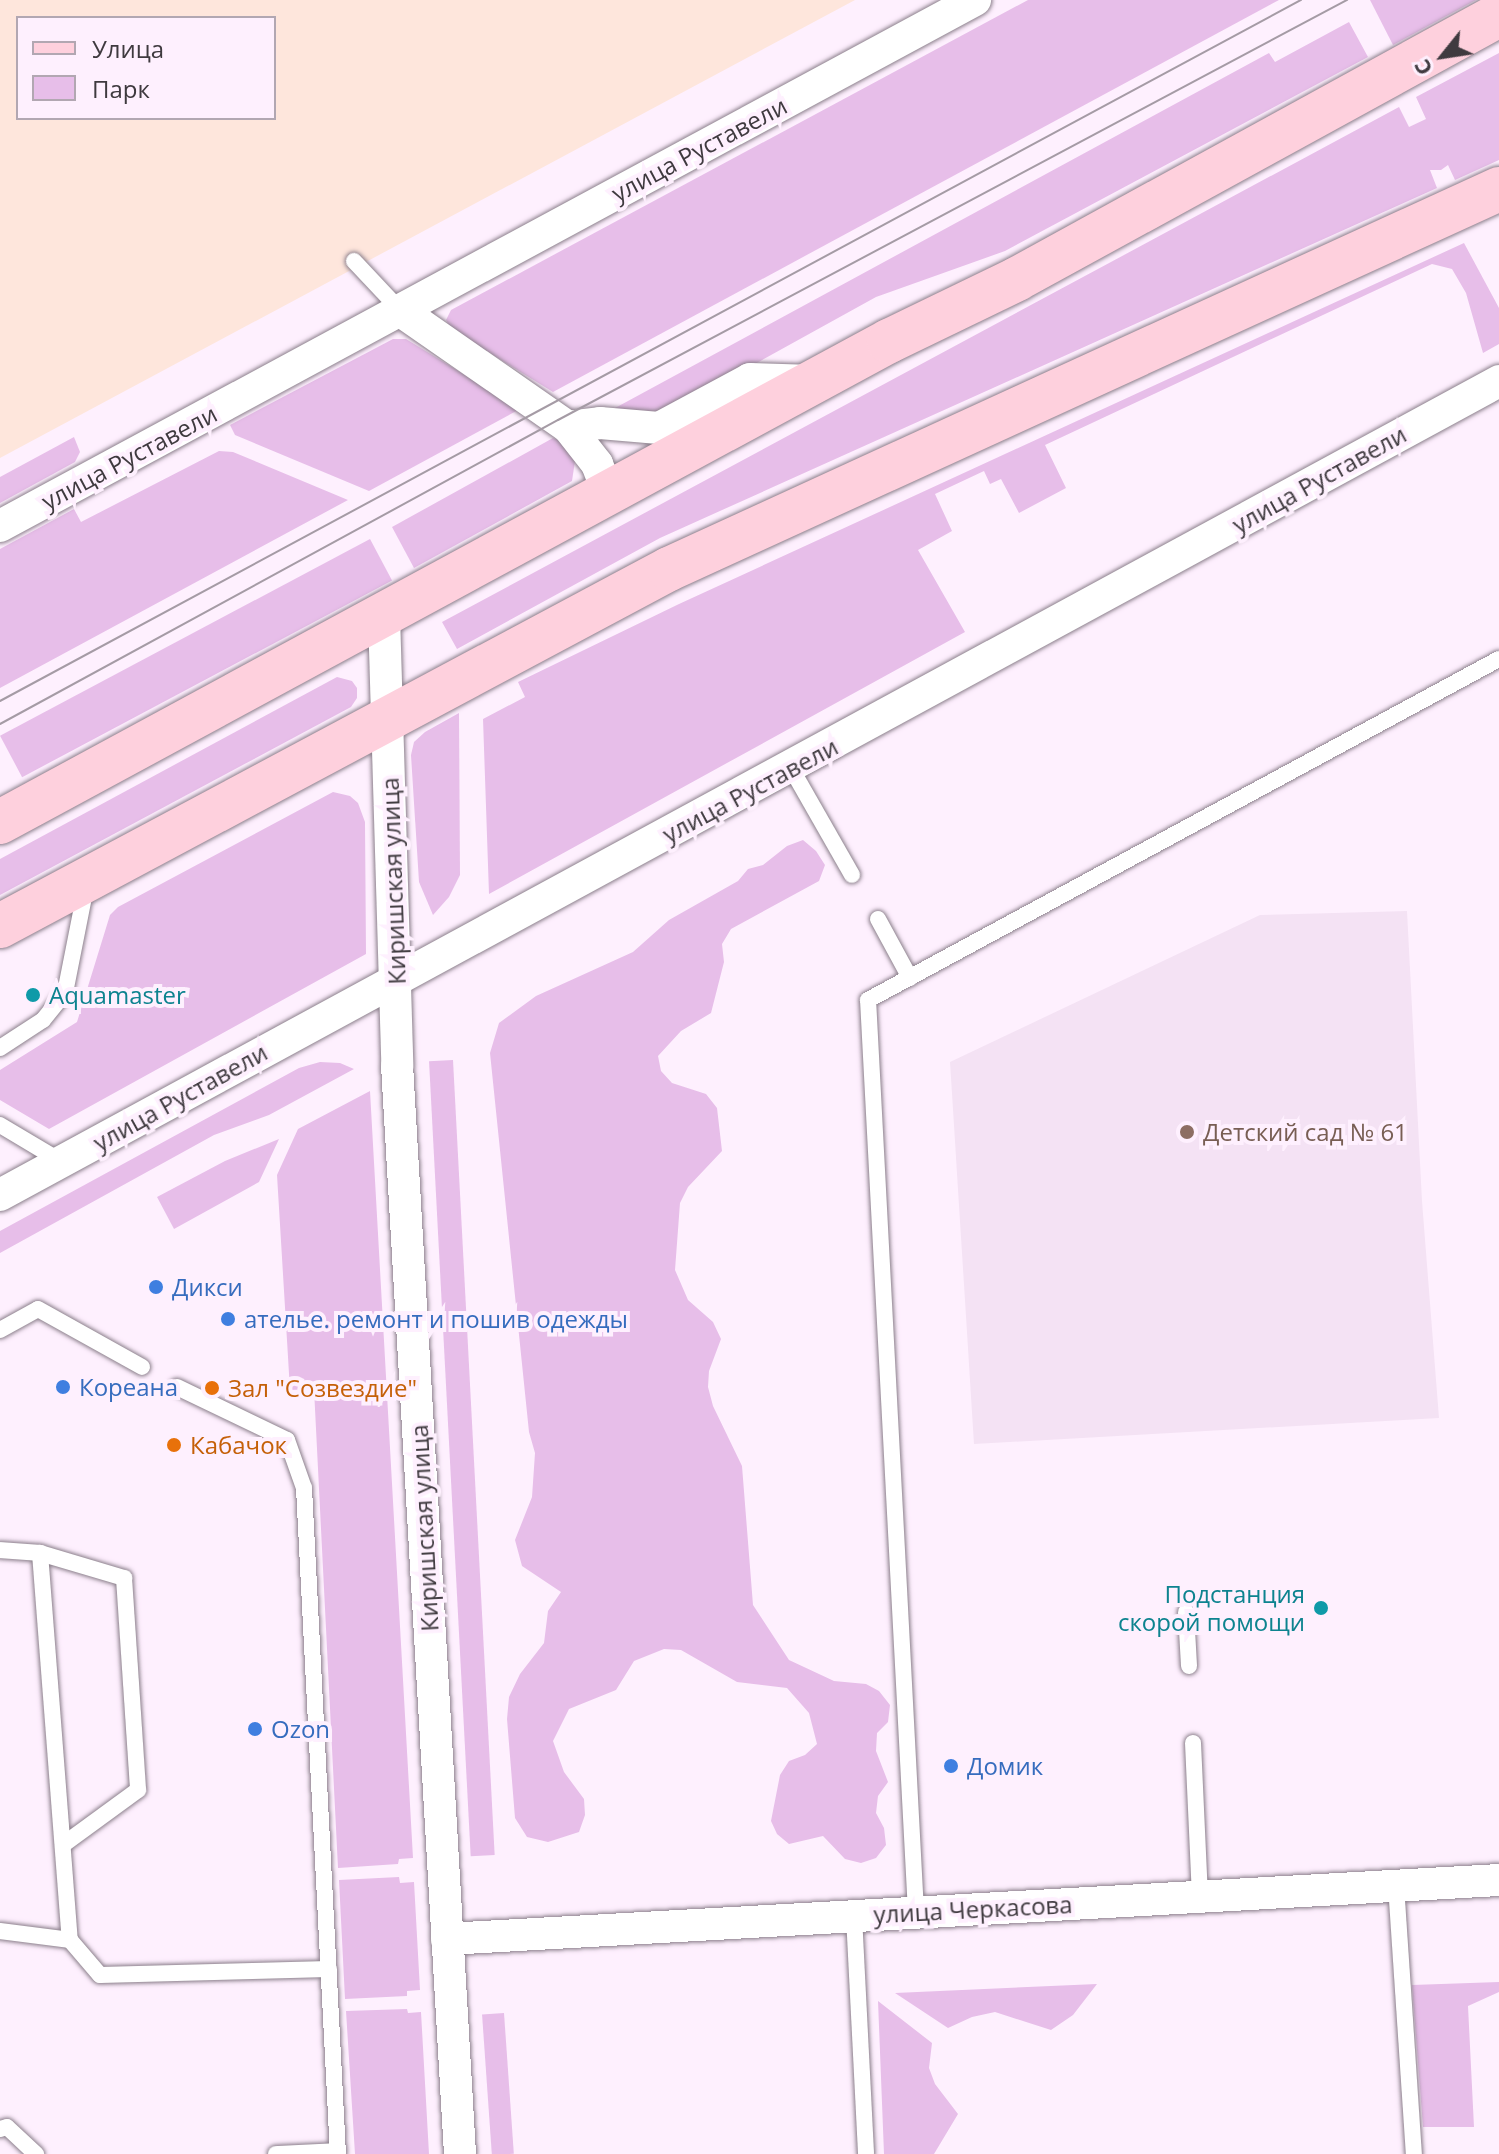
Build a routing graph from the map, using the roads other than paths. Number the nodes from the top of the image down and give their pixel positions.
1 (975, 0) edge
2 (1499, 15) edge
3 (1499, 189) edge
4 (354, 261) dead end
5 (401, 311) junction
6 (814, 381) junction
7 (1499, 381) edge
8 (568, 427) junction
9 (608, 492) junction
10 (0, 526) edge
11 (384, 615) junction
12 (1499, 659) edge
13 (388, 717) junction
14 (791, 768) junction
15 (0, 822) edge
16 (852, 875) dead end
17 (88, 878) junction
18 (878, 919) dead end
19 (0, 926) edge
20 (910, 978) junction
21 (396, 979) junction
22 (0, 1048) edge
23 (0, 1125) edge
24 (62, 1162) junction
25 (0, 1195) edge
26 (0, 1330) edge
27 (142, 1367) dead end
28 (177, 1387) dead end
29 (0, 1550) edge
30 (40, 1553) junction
31 (1186, 1612) dead end
32 (1189, 1666) dead end
33 (1193, 1743) dead end
34 (64, 1844) junction
35 (1499, 1880) edge
36 (1396, 1885) junction
37 (1200, 1897) junction
38 (916, 1912) junction
39 (854, 1916) junction
40 (0, 1931) edge
41 (447, 1939) junction
42 (70, 1940) junction
43 (329, 1969) junction
44 (0, 2129) edge
45 (338, 2152) edge
46 (36, 2154) edge
47 (276, 2154) edge
48 (460, 2154) edge
49 (866, 2154) edge
50 (1414, 2154) edge

1 - 5 street, улица Руставели
2 - 6 main road
3 - 13 main road
4 - 5 lane
5 - 8 street
5 - 10 street, улица Руставели
6 - 8 street
6 - 9 main road
7 - 14 street, улица Руставели
8 - 9 street
9 - 11 main road
11 - 13 street, Киришская улица
11 - 15 main road
12 - 20 lane
13 - 17 main road
13 - 21 street, Киришская улица
14 - 16 lane
14 - 21 street, улица Руставели
17 - 19 main road
17 - 22 lane
18 - 20 lane
20 - 38 lane
21 - 24 street, улица Руставели
21 - 41 street, Киришская улица
23 - 24 lane
24 - 25 street, улица Руставели
26 - 27 lane
28 - 43 lane
29 - 30 lane
30 - 34 lane
30 - 34 lane
31 - 32 lane
33 - 37 lane
34 - 42 lane
35 - 36 street, улица Черкасова
36 - 37 street, улица Черкасова
36 - 50 lane
37 - 38 street, улица Черкасова
38 - 39 street, улица Черкасова
39 - 41 street, улица Черкасова
39 - 49 lane
40 - 42 lane
41 - 48 street, Киришская улица
42 - 43 lane
43 - 45 lane
44 - 46 lane
45 - 47 lane

